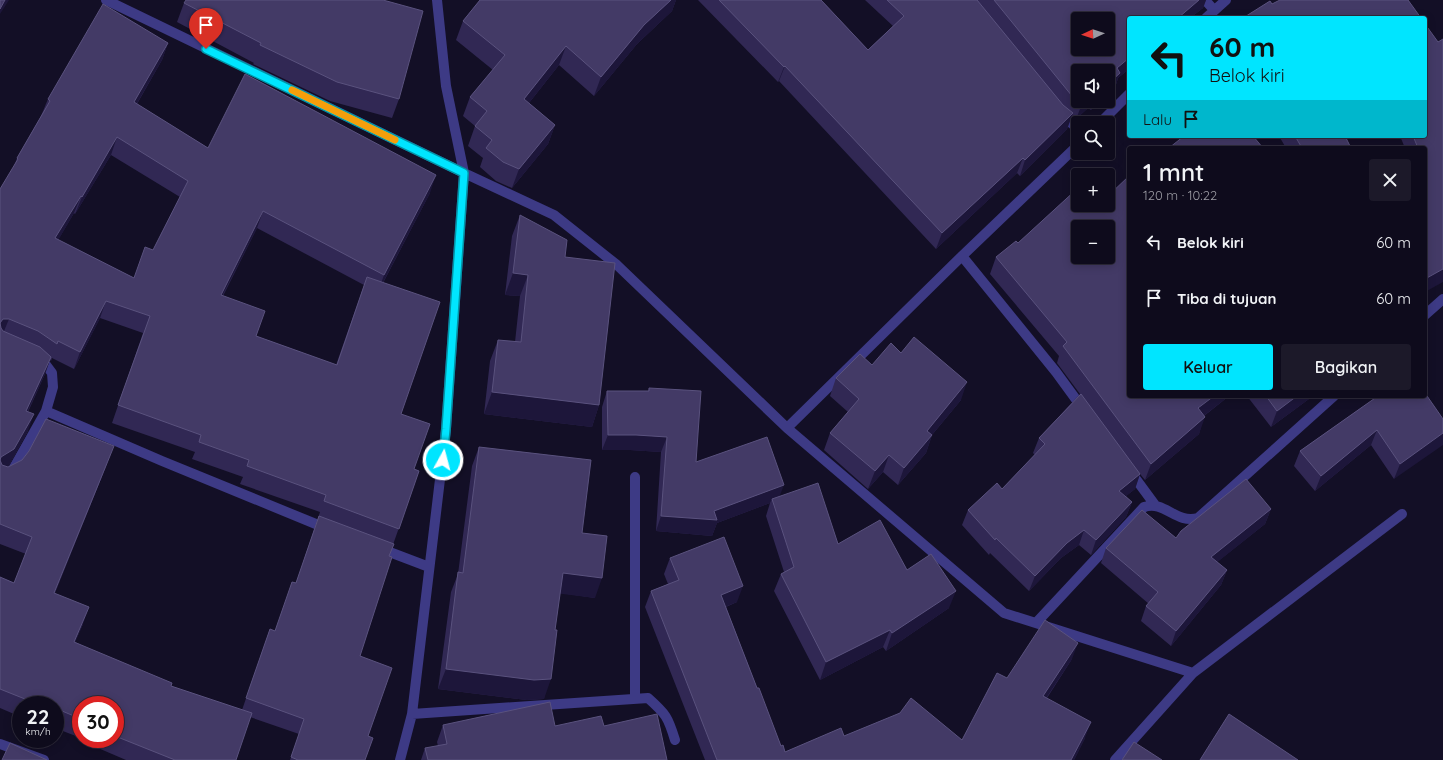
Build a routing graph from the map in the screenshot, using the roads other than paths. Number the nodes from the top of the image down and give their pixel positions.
1 (106, 0) edge
2 (437, 0) edge
3 (1206, 0) edge
4 (1226, 0) edge
5 (1214, 10) junction
6 (1208, 16) edge
7 (1127, 96) edge
8 (1052, 103) edge
9 (1107, 116) edge
10 (1071, 123) edge
11 (1071, 152) edge
12 (464, 173) junction
13 (962, 256) junction
14 (1443, 299) edge
15 (1427, 313) edge
16 (27, 354) edge
17 (1332, 398) edge
18 (46, 411) junction
19 (1089, 416) edge
20 (787, 428) junction
21 (1122, 461) edge
22 (635, 477) dead end
23 (0, 478) edge
24 (1155, 505) junction
25 (1402, 514) dead end
26 (338, 533) edge
27 (366, 544) edge
28 (430, 568) junction
29 (1036, 622) junction
30 (1192, 673) junction
31 (635, 699) junction
32 (412, 714) junction
33 (675, 740) dead end
34 (0, 744) edge
35 (44, 760) edge
36 (400, 760) edge
37 (1115, 760) edge

1 - 12 street
2 - 12 street
3 - 5 street
4 - 5 street
5 - 6 street
7 - 9 street
8 - 10 street
11 - 13 street
12 - 20 street
12 - 28 street
13 - 19 street
13 - 20 street
14 - 15 street
16 - 18 street
17 - 24 street
18 - 23 street
18 - 26 street
20 - 29 street
21 - 24 street
22 - 31 street
24 - 29 street
25 - 30 street
27 - 28 street
28 - 32 street
29 - 30 street
30 - 37 street
31 - 32 street
31 - 33 street
32 - 36 street
34 - 35 street

